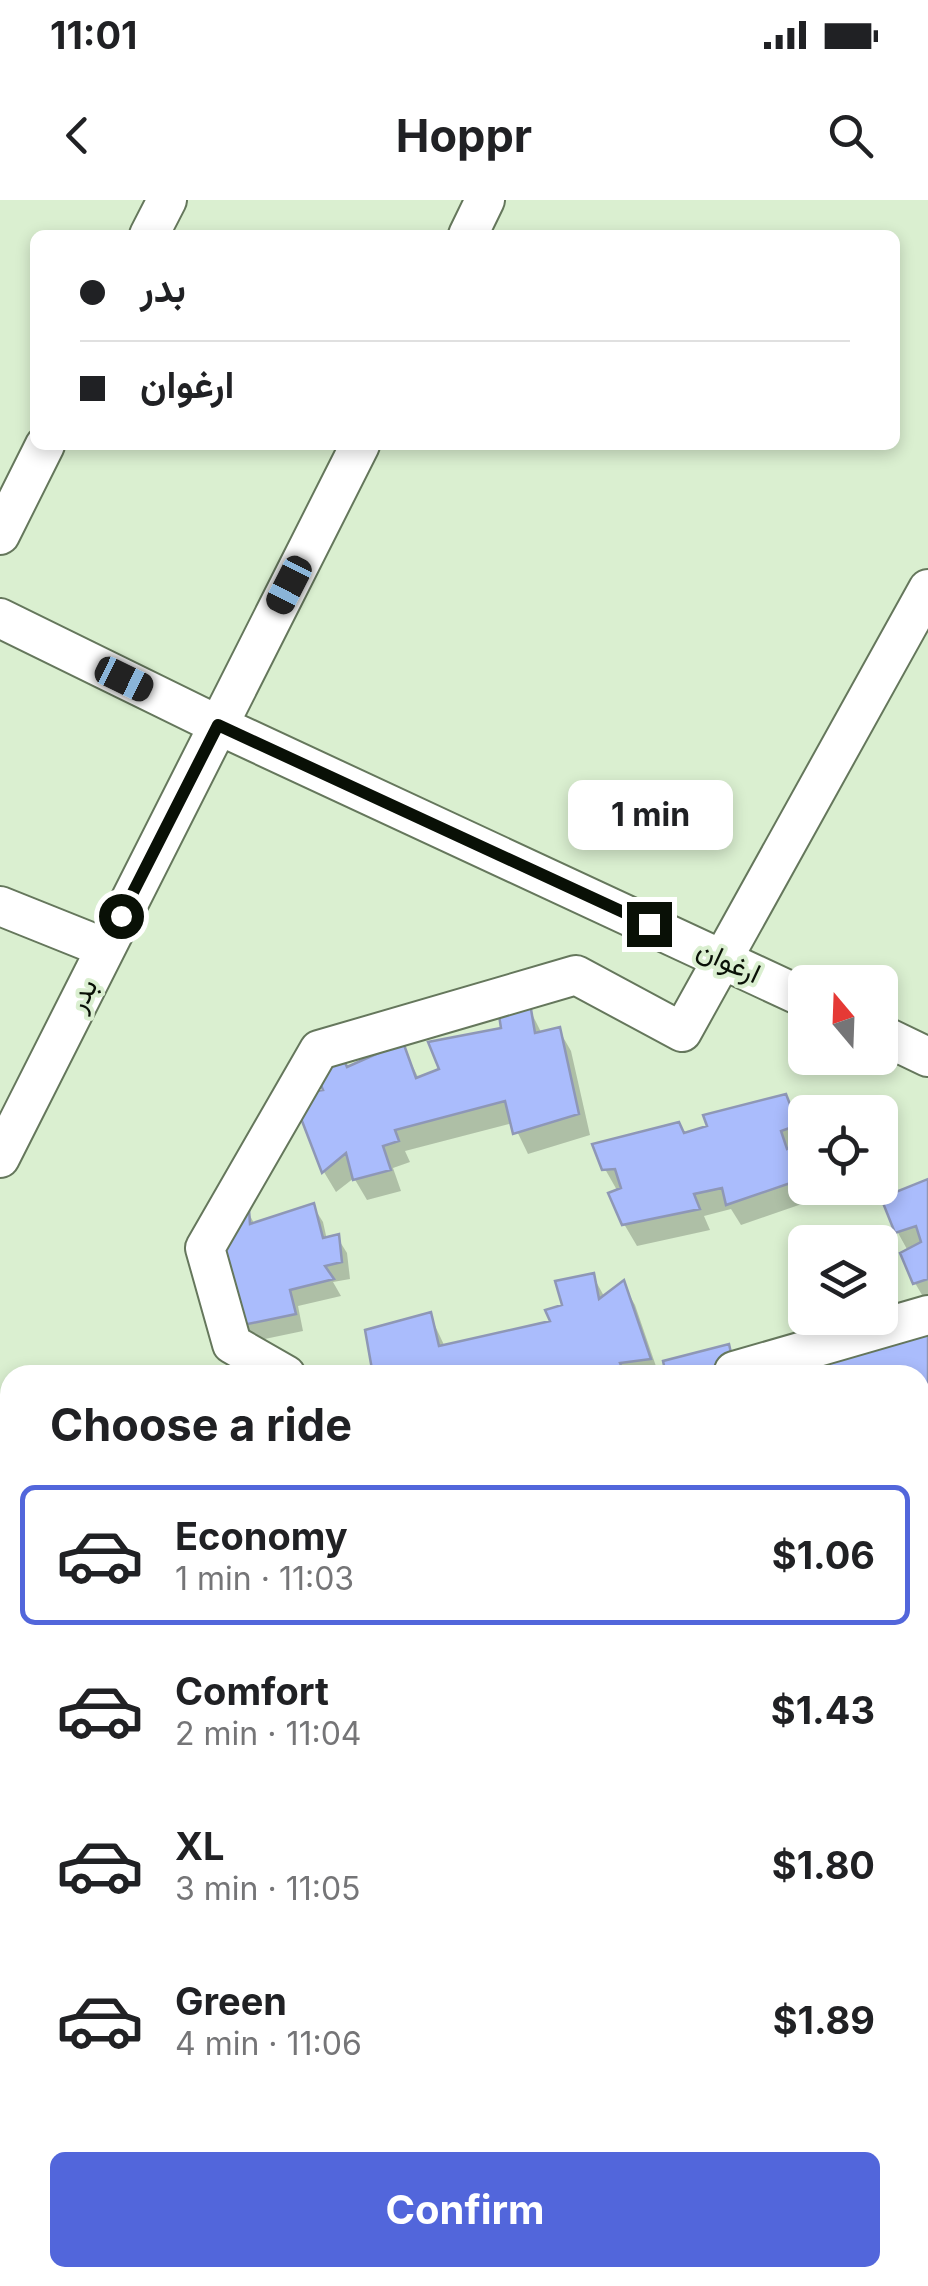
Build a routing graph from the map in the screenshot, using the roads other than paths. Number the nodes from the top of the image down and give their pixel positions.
1 (166, 200) edge
2 (486, 200) edge
3 (151, 230) edge
4 (471, 230) edge
5 (42, 450) edge
6 (357, 450) edge
7 (0, 534) edge
8 (928, 589) edge
9 (0, 618) edge
10 (218, 725) junction
11 (0, 906) edge
12 (105, 948) junction
13 (721, 956) junction
14 (788, 990) edge
15 (898, 1043) edge
16 (928, 1057) edge
17 (0, 1158) edge
18 (928, 1315) edge
19 (269, 1365) edge
20 (758, 1365) edge

1 - 3 street
2 - 4 street
5 - 7 street
6 - 10 street, بدر
8 - 13 street
9 - 10 street, ارغوان
10 - 12 street, بدر
10 - 13 street, ارغوان
11 - 12 street
12 - 17 street, بدر
13 - 14 street, ارغوان
13 - 19 street
15 - 16 street
18 - 20 street

